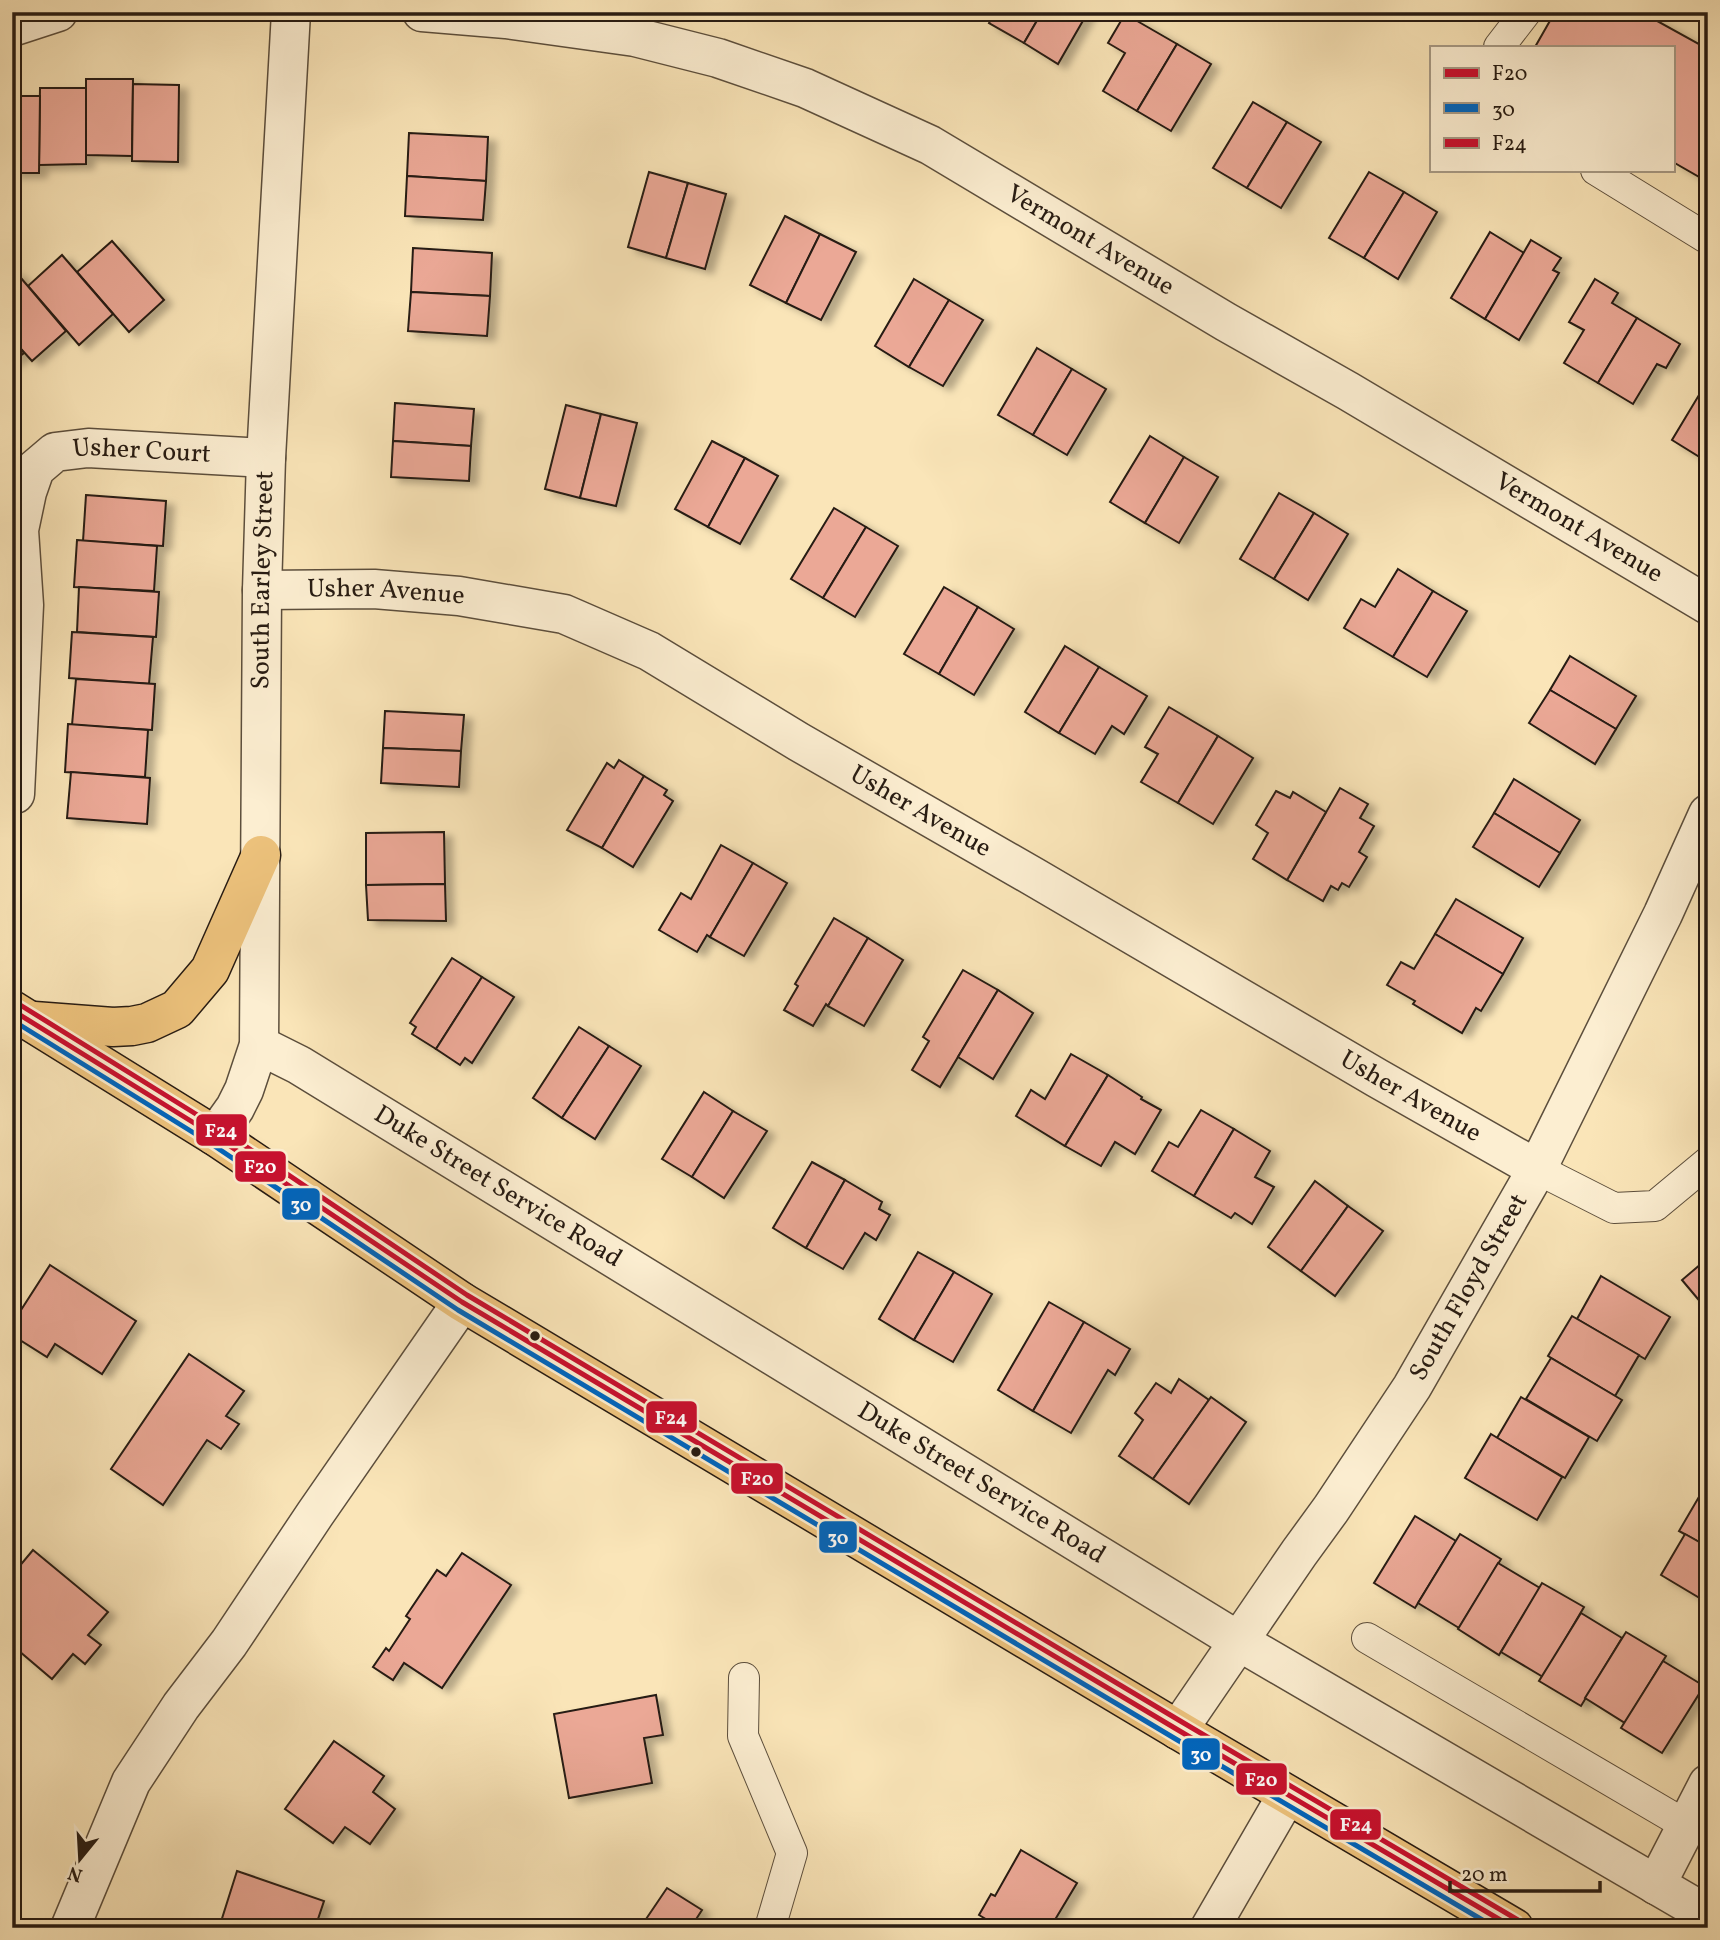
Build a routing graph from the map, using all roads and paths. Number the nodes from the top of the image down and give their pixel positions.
1 (58, 12) edge
2 (291, 12) edge
3 (422, 12) edge
4 (1526, 12) edge
5 (12, 27) edge
6 (1500, 46) edge
7 (1599, 172) edge
8 (1708, 239) edge
9 (266, 458) junction
10 (262, 590) junction
11 (18, 601) edge
12 (1708, 605) edge
13 (15, 794) dead end
14 (1708, 814) edge
15 (261, 855) junction
16 (20, 1016) edge
17 (259, 1045) junction
18 (215, 1136) junction
19 (1708, 1162) edge
20 (1537, 1169) junction
21 (463, 1302) junction
22 (1367, 1638) dead end
23 (1240, 1642) junction
24 (744, 1678) dead end
25 (1178, 1730) junction
26 (1708, 1784) edge
27 (1287, 1795) junction
28 (1685, 1825) junction
29 (1656, 1885) junction
30 (1708, 1915) edge
31 (70, 1928) edge
32 (770, 1928) edge
33 (1210, 1928) edge
34 (1514, 1928) edge

1 - 5 street
2 - 9 street, South Earley Street
3 - 12 street, Vermont Avenue
4 - 6 lane
7 - 8 lane
9 - 10 street, South Earley Street
9 - 11 street, Usher Court
10 - 15 street, South Earley Street
10 - 20 street, Usher Avenue
11 - 13 street, Usher Court
14 - 20 street, South Floyd Street
15 - 16 main road
15 - 17 street, South Earley Street
16 - 18 main road
17 - 18 street, South Earley Street
17 - 23 street, Duke Street Service Road
18 - 21 main road
19 - 20 lane
20 - 23 street, South Floyd Street
21 - 25 main road
21 - 31 street
22 - 28 lane
23 - 25 street, South Floyd Street
23 - 29 street, Duke Street Service Road
24 - 32 lane
25 - 27 main road
26 - 28 street
27 - 33 street
27 - 34 main road
28 - 29 street
29 - 30 street, Duke Street Service Road

